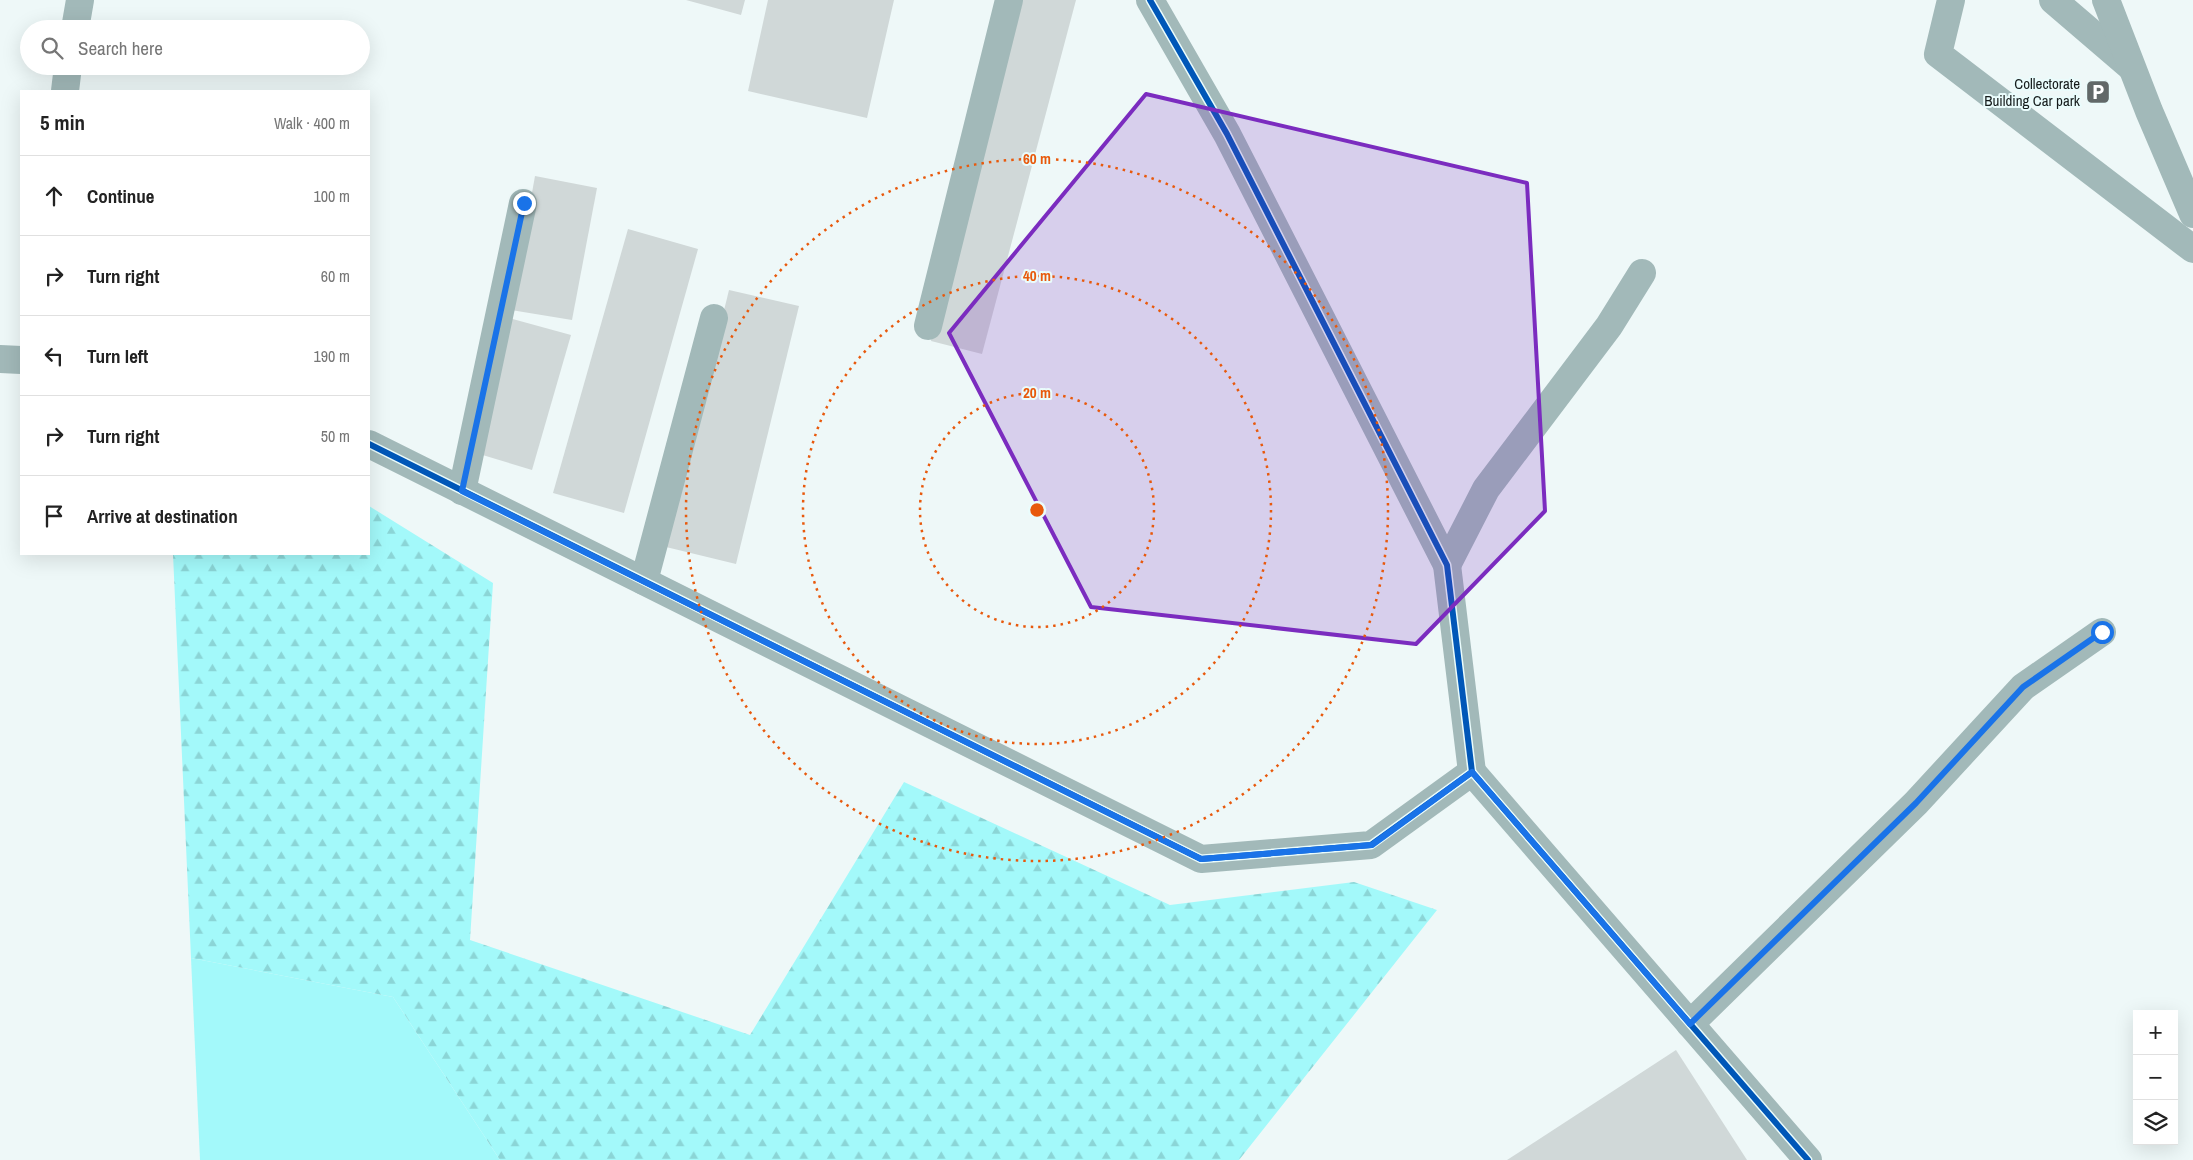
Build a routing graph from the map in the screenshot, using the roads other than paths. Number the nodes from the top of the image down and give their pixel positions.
1 (80, 0) edge
2 (1009, 0) edge
3 (1150, 0) edge
4 (1951, 0) edge
5 (2053, 0) edge
6 (2106, 0) edge
7 (77, 20) edge
8 (2133, 68) junction
9 (67, 75) edge
10 (65, 90) edge
11 (524, 203) dead end
12 (2193, 214) edge
13 (2193, 249) edge
14 (1642, 273) dead end
15 (714, 318) dead end
16 (928, 326) dead end
17 (0, 359) edge
18 (20, 360) edge
19 (370, 445) edge
20 (462, 491) junction
21 (1447, 565) junction
22 (644, 581) junction
23 (2102, 632) dead end
24 (1472, 772) junction
25 (1690, 1024) junction
26 (1808, 1160) edge

1 - 7 street
2 - 16 street
3 - 21 street
4 - 13 street
5 - 8 street
6 - 8 street
8 - 12 street
9 - 10 street
11 - 20 street
14 - 21 street
15 - 22 street
17 - 18 street
19 - 20 street
20 - 22 street
21 - 24 street
22 - 24 street
23 - 25 street
24 - 25 street
25 - 26 street

